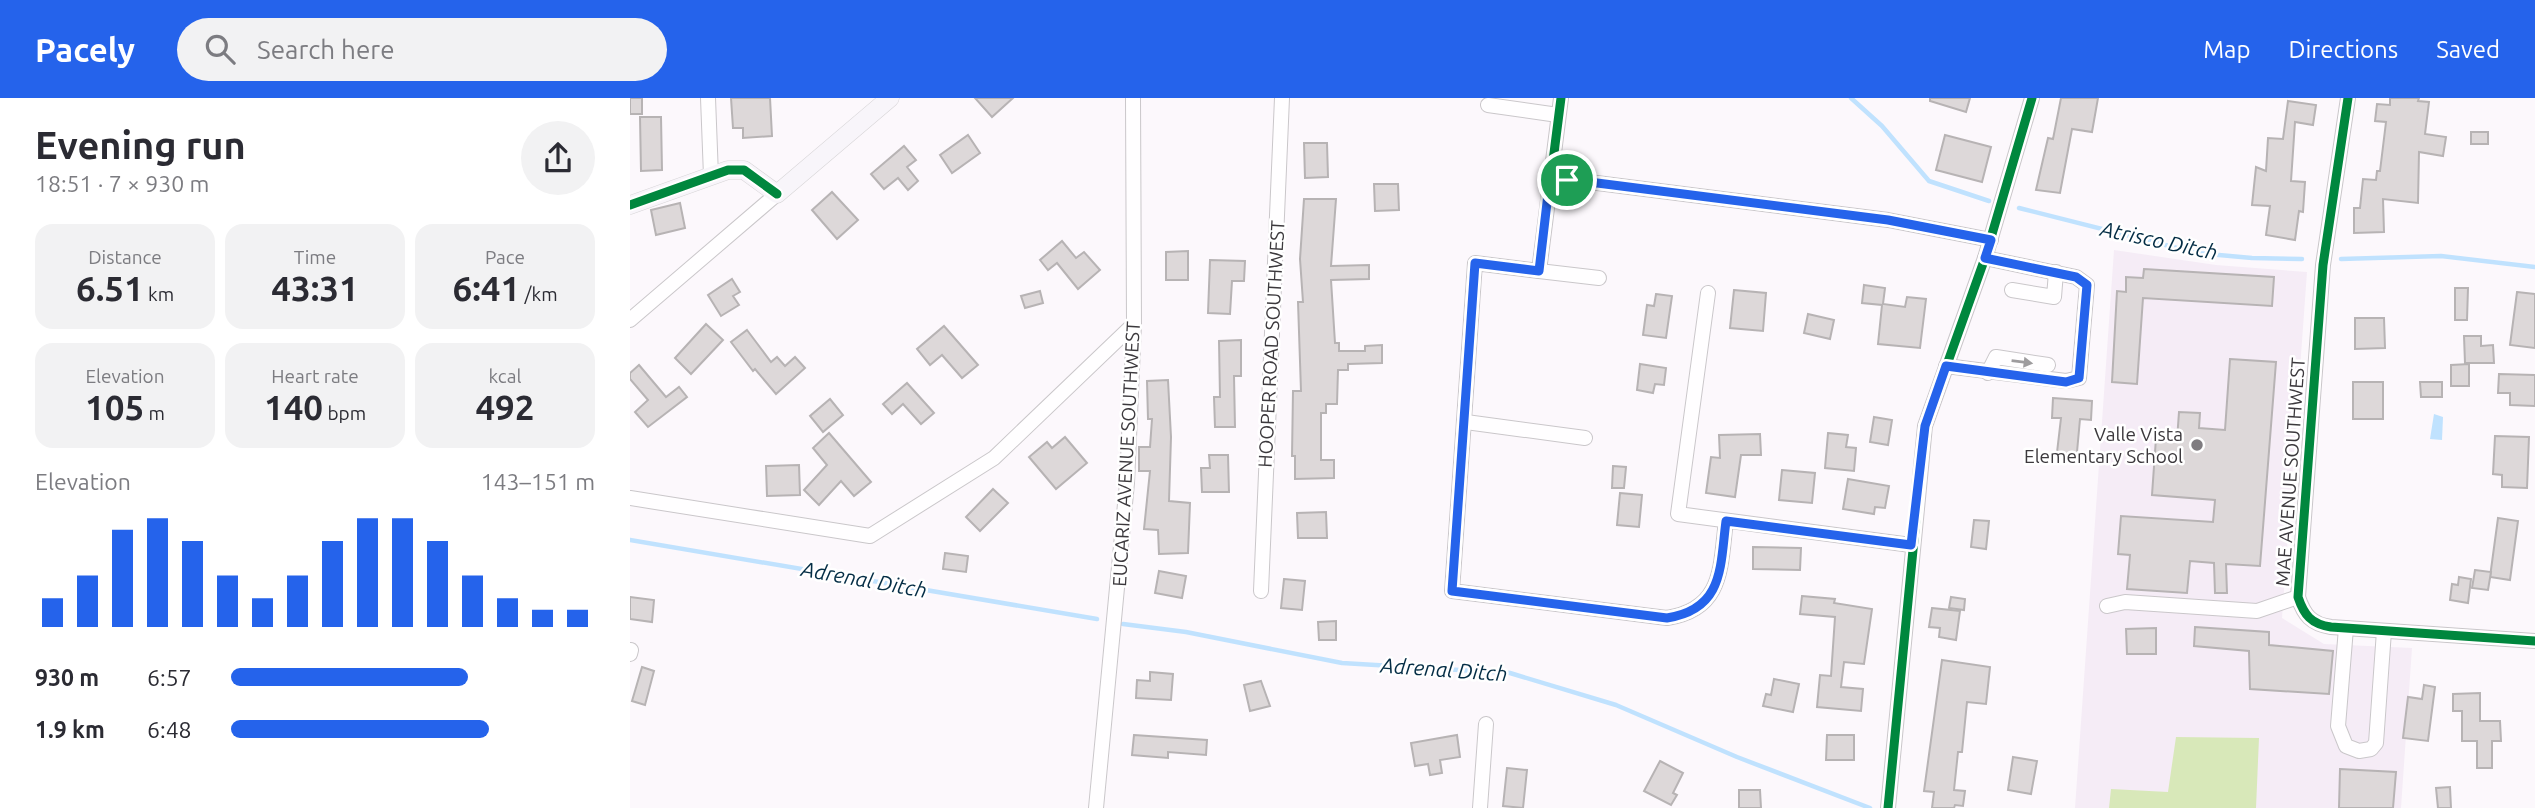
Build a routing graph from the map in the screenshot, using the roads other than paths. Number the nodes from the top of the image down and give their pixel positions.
1 (708, 98) edge
2 (890, 98) edge
3 (1133, 98) edge
4 (1282, 98) edge
5 (1561, 98) edge
6 (2032, 98) edge
7 (2348, 98) edge
8 (1488, 105) dead end
9 (1558, 115) junction
10 (711, 176) junction
11 (1550, 177) junction
12 (777, 194) junction
13 (630, 205) edge
14 (1992, 236) junction
15 (1985, 258) junction
16 (1539, 271) junction
17 (2056, 272) junction
18 (1599, 278) dead end
19 (2012, 290) dead end
20 (1708, 293) dead end
21 (630, 320) edge
22 (1134, 324) junction
23 (2048, 365) dead end
24 (1946, 366) junction
25 (1988, 373) junction
26 (1466, 422) junction
27 (1585, 438) dead end
28 (630, 498) edge
29 (1726, 521) junction
30 (1911, 545) junction
31 (1261, 591) dead end
32 (2298, 597) junction
33 (2107, 606) dead end
34 (2346, 628) junction
35 (2384, 631) junction
36 (2535, 641) edge
37 (1486, 724) dead end
38 (1096, 808) edge
39 (1480, 808) edge
40 (1888, 808) edge

1 - 10 street
2 - 12 main road
3 - 22 street, EUCARIZ AVENUE SOUTHWEST
4 - 31 street, HOOPER ROAD SOUTHWEST
5 - 9 street
6 - 14 street
7 - 32 street, MAE AVENUE SOUTHWEST
8 - 9 street
9 - 11 street
10 - 12 main road
10 - 13 main road
11 - 14 street
11 - 16 street
12 - 21 street
14 - 15 street
15 - 17 street
15 - 24 street
16 - 18 street
16 - 26 street
17 - 19 street
17 - 25 street
20 - 29 street
22 - 28 street
22 - 38 street, EUCARIZ AVENUE SOUTHWEST
25 -> 23 street
24 - 25 street
24 - 30 street
26 - 27 street
26 - 29 street
29 - 30 street
30 - 40 street
32 - 33 street
32 - 34 street, MAE AVENUE SOUTHWEST
34 - 35 street, MAE AVENUE SOUTHWEST
34 - 35 street
35 - 36 street, MAE AVENUE SOUTHWEST
37 - 39 street

